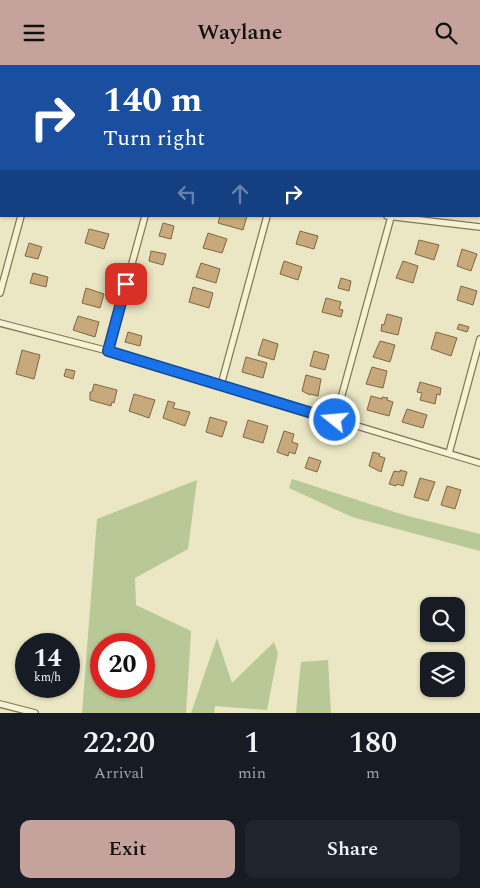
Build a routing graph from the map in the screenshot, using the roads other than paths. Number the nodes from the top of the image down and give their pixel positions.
1 (21, 217) edge
2 (145, 217) edge
3 (267, 217) edge
4 (389, 217) edge
5 (480, 227) edge
6 (0, 293) edge
7 (0, 323) edge
8 (480, 339) edge
9 (108, 351) junction
10 (221, 385) junction
11 (335, 420) junction
12 (449, 453) junction
13 (480, 463) edge
14 (0, 704) edge
15 (35, 713) edge

1 - 6 lane
2 - 9 lane
3 - 10 lane
4 - 5 lane
4 - 11 lane
7 - 9 lane
8 - 12 lane
9 - 10 lane
10 - 11 lane
11 - 12 lane
12 - 13 lane
14 - 15 lane

